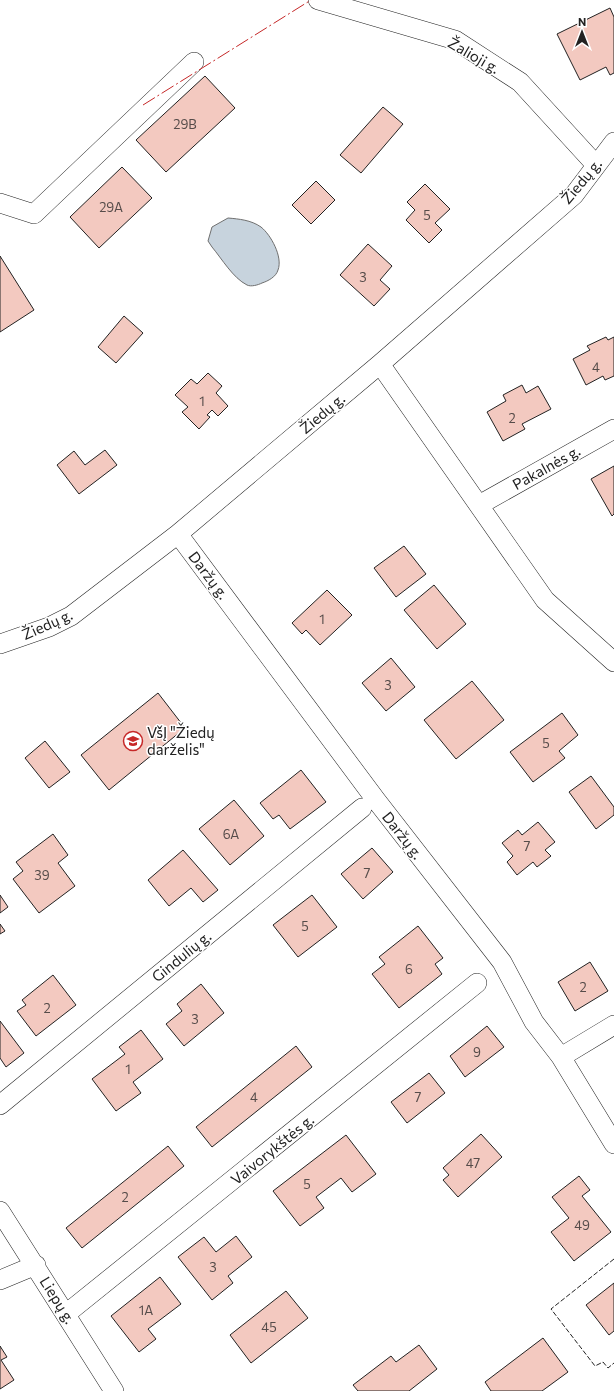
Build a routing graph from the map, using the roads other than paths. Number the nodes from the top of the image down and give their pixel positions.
1 (318, 0) edge
2 (372, 0) edge
3 (354, 11) junction
4 (194, 62) dead end
5 (614, 142) edge
6 (596, 165) junction
7 (0, 203) edge
8 (380, 364) junction
9 (614, 429) edge
10 (478, 505) junction
11 (178, 534) junction
12 (0, 644) edge
13 (614, 662) edge
14 (362, 808) dead end
15 (477, 983) dead end
16 (614, 1025) edge
17 (561, 1057) junction
18 (0, 1105) edge
19 (614, 1144) edge
20 (0, 1211) edge
21 (36, 1265) junction
22 (0, 1280) edge
23 (66, 1314) junction
24 (114, 1391) edge

1 - 3 street, Žalioji g.
2 - 3 street
3 - 6 street, Žalioji g.
4 - 7 street
5 - 6 street, Žiedų g.
6 - 8 street, Žiedų g.
8 - 10 street
8 - 11 street, Žiedų g.
9 - 10 street, Pakalnės g.
10 - 13 street
11 - 12 street, Žiedų g.
11 - 17 street, Daržų g.
14 - 18 street, Gindulių g.
15 - 23 street, Vaivorykštės g.
16 - 17 street
17 - 19 street, Daržų g.
20 - 21 street, Liepų g.
21 - 22 street
21 - 23 street, Liepų g.
23 - 24 street, Liepų g.

